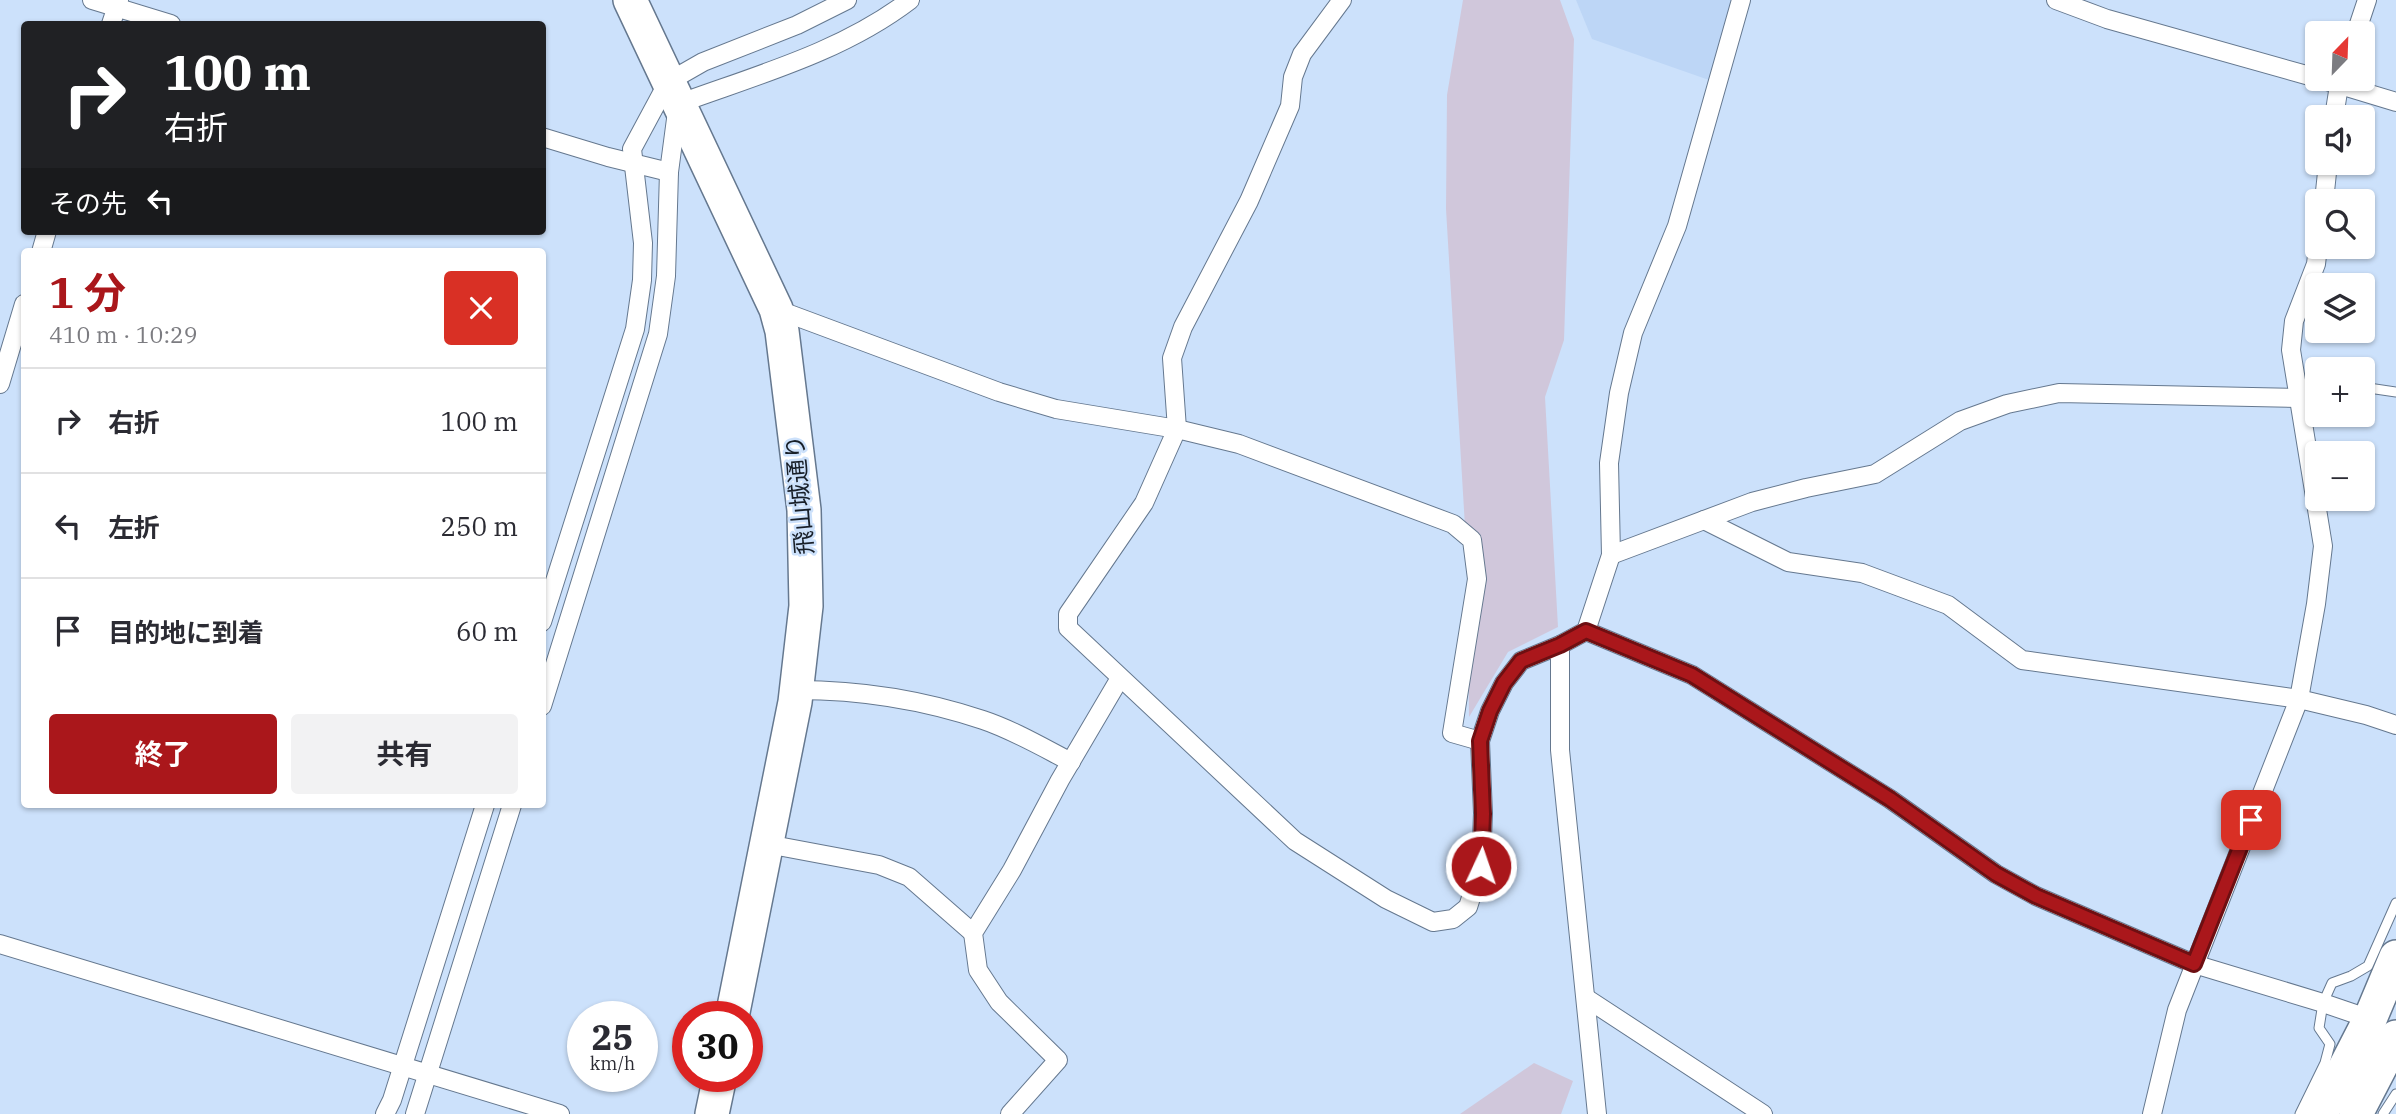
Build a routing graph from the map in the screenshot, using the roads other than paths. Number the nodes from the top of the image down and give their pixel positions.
1 (92, 0) edge
2 (630, 0) edge
3 (847, 0) edge
4 (910, 0) edge
5 (1342, 0) edge
6 (1741, 0) edge
7 (2056, 0) edge
8 (2367, 0) edge
9 (115, 11) edge
10 (158, 21) edge
11 (2360, 21) edge
12 (2305, 74) edge
13 (2366, 91) edge
14 (673, 93) junction
15 (2396, 102) edge
16 (546, 138) edge
17 (634, 162) junction
18 (669, 172) junction
19 (2317, 259) edge
20 (776, 309) junction
21 (21, 314) edge
22 (0, 384) edge
23 (2305, 389) edge
24 (2375, 389) edge
25 (2396, 392) edge
26 (2305, 397) edge
27 (2311, 427) edge
28 (1177, 429) junction
29 (1704, 520) junction
30 (1611, 555) junction
31 (546, 609) edge
32 (1586, 631) junction
33 (1560, 645) junction
34 (1120, 678) junction
35 (797, 690) junction
36 (546, 693) edge
37 (2299, 699) junction
38 (2396, 725) edge
39 (1480, 741) junction
40 (1071, 762) junction
41 (484, 808) edge
42 (511, 808) edge
43 (767, 844) junction
44 (2396, 903) edge
45 (973, 933) junction
46 (0, 944) edge
47 (2396, 957) edge
48 (2194, 964) junction
49 (1586, 998) junction
50 (735, 1001) edge
51 (2323, 1003) junction
52 (2383, 1028) edge
53 (402, 1065) junction
54 (429, 1074) junction
55 (717, 1092) edge
56 (2396, 1094) edge
57 (384, 1114) edge
58 (415, 1114) edge
59 (560, 1114) edge
60 (712, 1114) edge
61 (1010, 1114) edge
62 (1598, 1114) edge
63 (1763, 1114) edge
64 (2152, 1114) edge
65 (2300, 1114) edge
66 (2321, 1114) edge
67 (2356, 1114) edge
68 (2384, 1114) edge

1 - 9 street
2 - 14 highway, 飛山城通り
3 - 14 street
4 - 14 street
5 - 28 street
6 - 30 street
7 - 12 street
8 - 11 street
9 - 10 street
13 - 15 street
14 - 17 street
14 - 18 street
14 - 20 highway, 飛山城通り
16 - 17 street
17 - 18 street
17 - 31 street
18 - 36 street
19 - 23 street
20 - 28 street
20 - 35 highway, 飛山城通り
21 - 22 street
24 - 25 lane
26 - 29 street
27 - 37 street
28 - 34 street
28 - 39 street
29 - 30 street
29 - 37 street
30 - 32 street
32 - 33 street
32 - 48 street
33 - 39 street
33 - 49 street
34 - 39 street
34 - 40 street
35 - 40 street
35 - 43 highway, 飛山城通り
37 - 38 street
37 - 48 street
40 - 45 street
41 - 53 street
42 - 54 street
43 - 45 street
43 - 50 highway, 飛山城通り
44 - 51 lane
45 - 61 street
46 - 53 street
47 - 52 highway
48 - 51 street
48 - 64 street
49 - 62 street
49 - 63 street
51 - 52 street
51 - 65 lane
52 - 66 highway
52 - 67 highway
53 - 54 street
53 - 57 street
54 - 58 street
54 - 59 street
55 - 60 highway
56 - 68 lane

